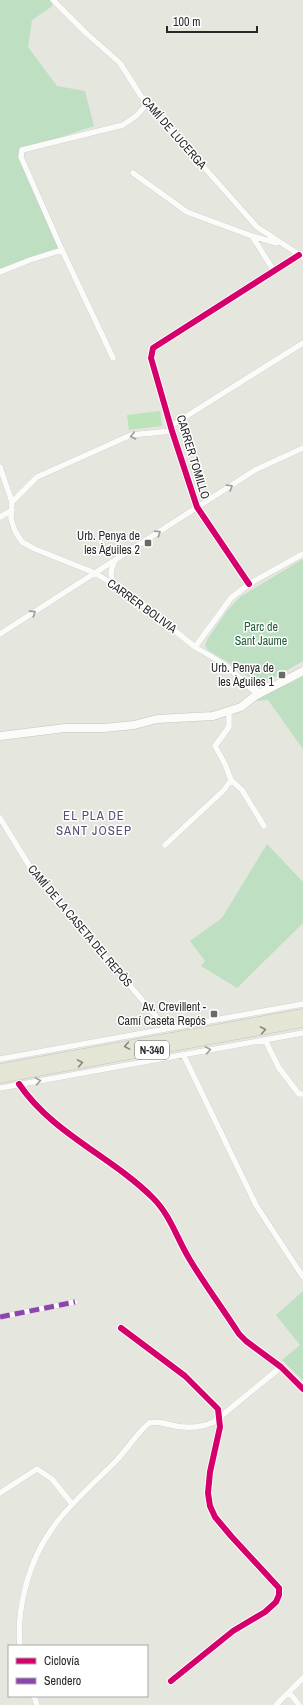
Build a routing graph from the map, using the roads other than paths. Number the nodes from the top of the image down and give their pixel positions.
1 (53, 0) edge
2 (148, 103) junction
3 (133, 173) dead end
4 (252, 236) junction
5 (287, 247) junction
6 (62, 250) junction
7 (301, 256) edge
8 (274, 271) junction
9 (0, 272) edge
10 (303, 343) edge
11 (113, 358) dead end
12 (172, 428) junction
13 (303, 448) edge
14 (0, 467) edge
15 (12, 502) junction
16 (197, 507) junction
17 (12, 510) junction
18 (0, 517) edge
19 (303, 554) edge
20 (114, 562) junction
21 (95, 573) junction
22 (249, 584) junction
23 (114, 585) junction
24 (0, 634) edge
25 (195, 647) junction
26 (303, 671) edge
27 (247, 684) junction
28 (272, 686) junction
29 (259, 693) junction
30 (228, 712) junction
31 (0, 736) edge
32 (231, 780) junction
33 (0, 818) edge
34 (264, 826) dead end
35 (165, 845) dead end
36 (303, 1004) edge
37 (303, 1014) edge
38 (303, 1022) edge
39 (165, 1029) junction
40 (303, 1033) edge
41 (265, 1040) junction
42 (184, 1054) junction
43 (0, 1059) edge
44 (0, 1069) edge
45 (0, 1078) edge
46 (19, 1084) junction
47 (0, 1088) edge
48 (303, 1094) edge
49 (303, 1277) edge
50 (75, 1302) dead end
51 (0, 1318) edge
52 (121, 1328) dead end
53 (281, 1366) junction
54 (303, 1389) edge
55 (220, 1417) junction
56 (0, 1493) edge
57 (72, 1504) junction
58 (20, 1645) edge
59 (303, 1678) edge
60 (171, 1681) dead end
61 (289, 1692) junction
62 (276, 1705) edge
63 (299, 1705) edge

1 - 2 street, CAMÍ DE LUCERGA
2 - 5 street, CAMÍ DE LUCERGA
2 - 6 street
3 - 4 street
4 - 5 street
4 - 8 street
5 - 7 street, CAMÍ DE LUCERGA
6 - 9 street
6 - 11 street
7 - 8 street
8 - 12 street, CARRER TOMILLO
10 - 12 street
12 -> 15 street
12 - 16 street, CARRER TOMILLO
16 -> 13 street
14 - 15 street, CARRER BOLIVIA
15 - 17 street, CARRER BOLIVIA
20 -> 16 street
16 - 22 street, CARRER TOMILLO
17 - 18 street
17 - 21 street, CARRER BOLIVIA
19 - 22 street
20 - 21 street
20 - 23 street
21 - 23 street, CARRER BOLIVIA
24 -> 21 street
22 - 25 street
23 - 25 street, CARRER BOLIVIA
25 - 27 street, CARRER BOLIVIA
26 - 28 street
27 - 28 street
27 - 29 street
28 - 29 street
29 - 30 street
30 - 31 street
30 - 32 street
32 - 34 street
32 - 35 street
33 - 39 street, CAMÍ DE LA CASETA DEL REPÒS
36 - 39 street
37 -> 44 highway, N-340
45 -> 38 highway, N-340
39 - 43 street
40 - 41 street
42 -> 41 street
41 - 48 street
46 -> 42 street
42 - 49 street
46 - 47 street
46 - 53 street
50 - 51 street
52 - 55 street
53 - 54 street
53 - 55 street
55 - 57 street
55 - 60 street
56 - 57 street
57 - 58 street
59 - 61 street
61 - 62 street
61 - 63 street

